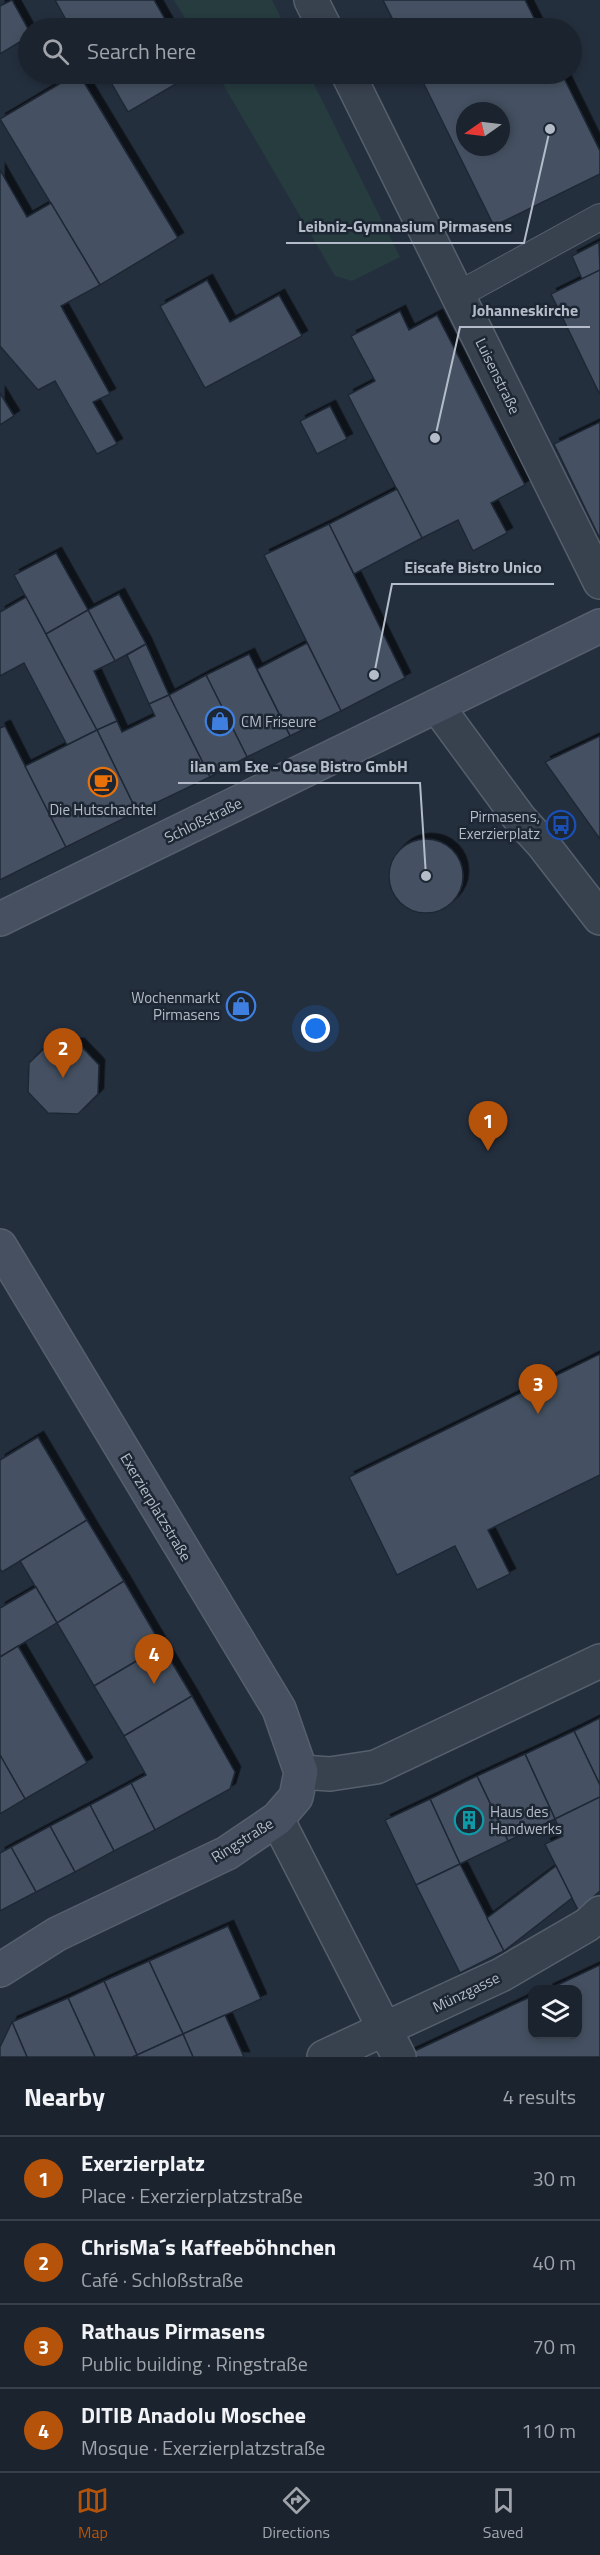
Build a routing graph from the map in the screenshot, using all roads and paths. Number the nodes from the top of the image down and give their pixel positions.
1 (311, 0) edge
2 (320, 18) edge
3 (353, 84) edge
4 (600, 217) edge
5 (459, 296) junction
6 (600, 582) edge
7 (600, 626) edge
8 (437, 706) junction
9 (600, 918) edge
10 (0, 919) edge
11 (0, 1246) edge
12 (600, 1661) edge
13 (301, 1772) junction
14 (277, 1819) junction
15 (600, 1913) edge
16 (0, 1970) edge
17 (393, 2043) edge
18 (324, 2057) edge

1 - 2 street
3 - 5 street, Luisenstraße
4 - 5 lane
5 - 6 street, Luisenstraße
7 - 8 main road, Schloßstraße
8 - 9 street
8 - 10 main road, Schloßstraße
11 - 13 main road, Exerzierplatzstraße
12 - 13 street
13 - 14 main road, Ringstraße
14 - 16 main road, Ringstraße
14 - 17 street
15 - 17 street, Münzgasse
17 - 18 street, Münzgasse

